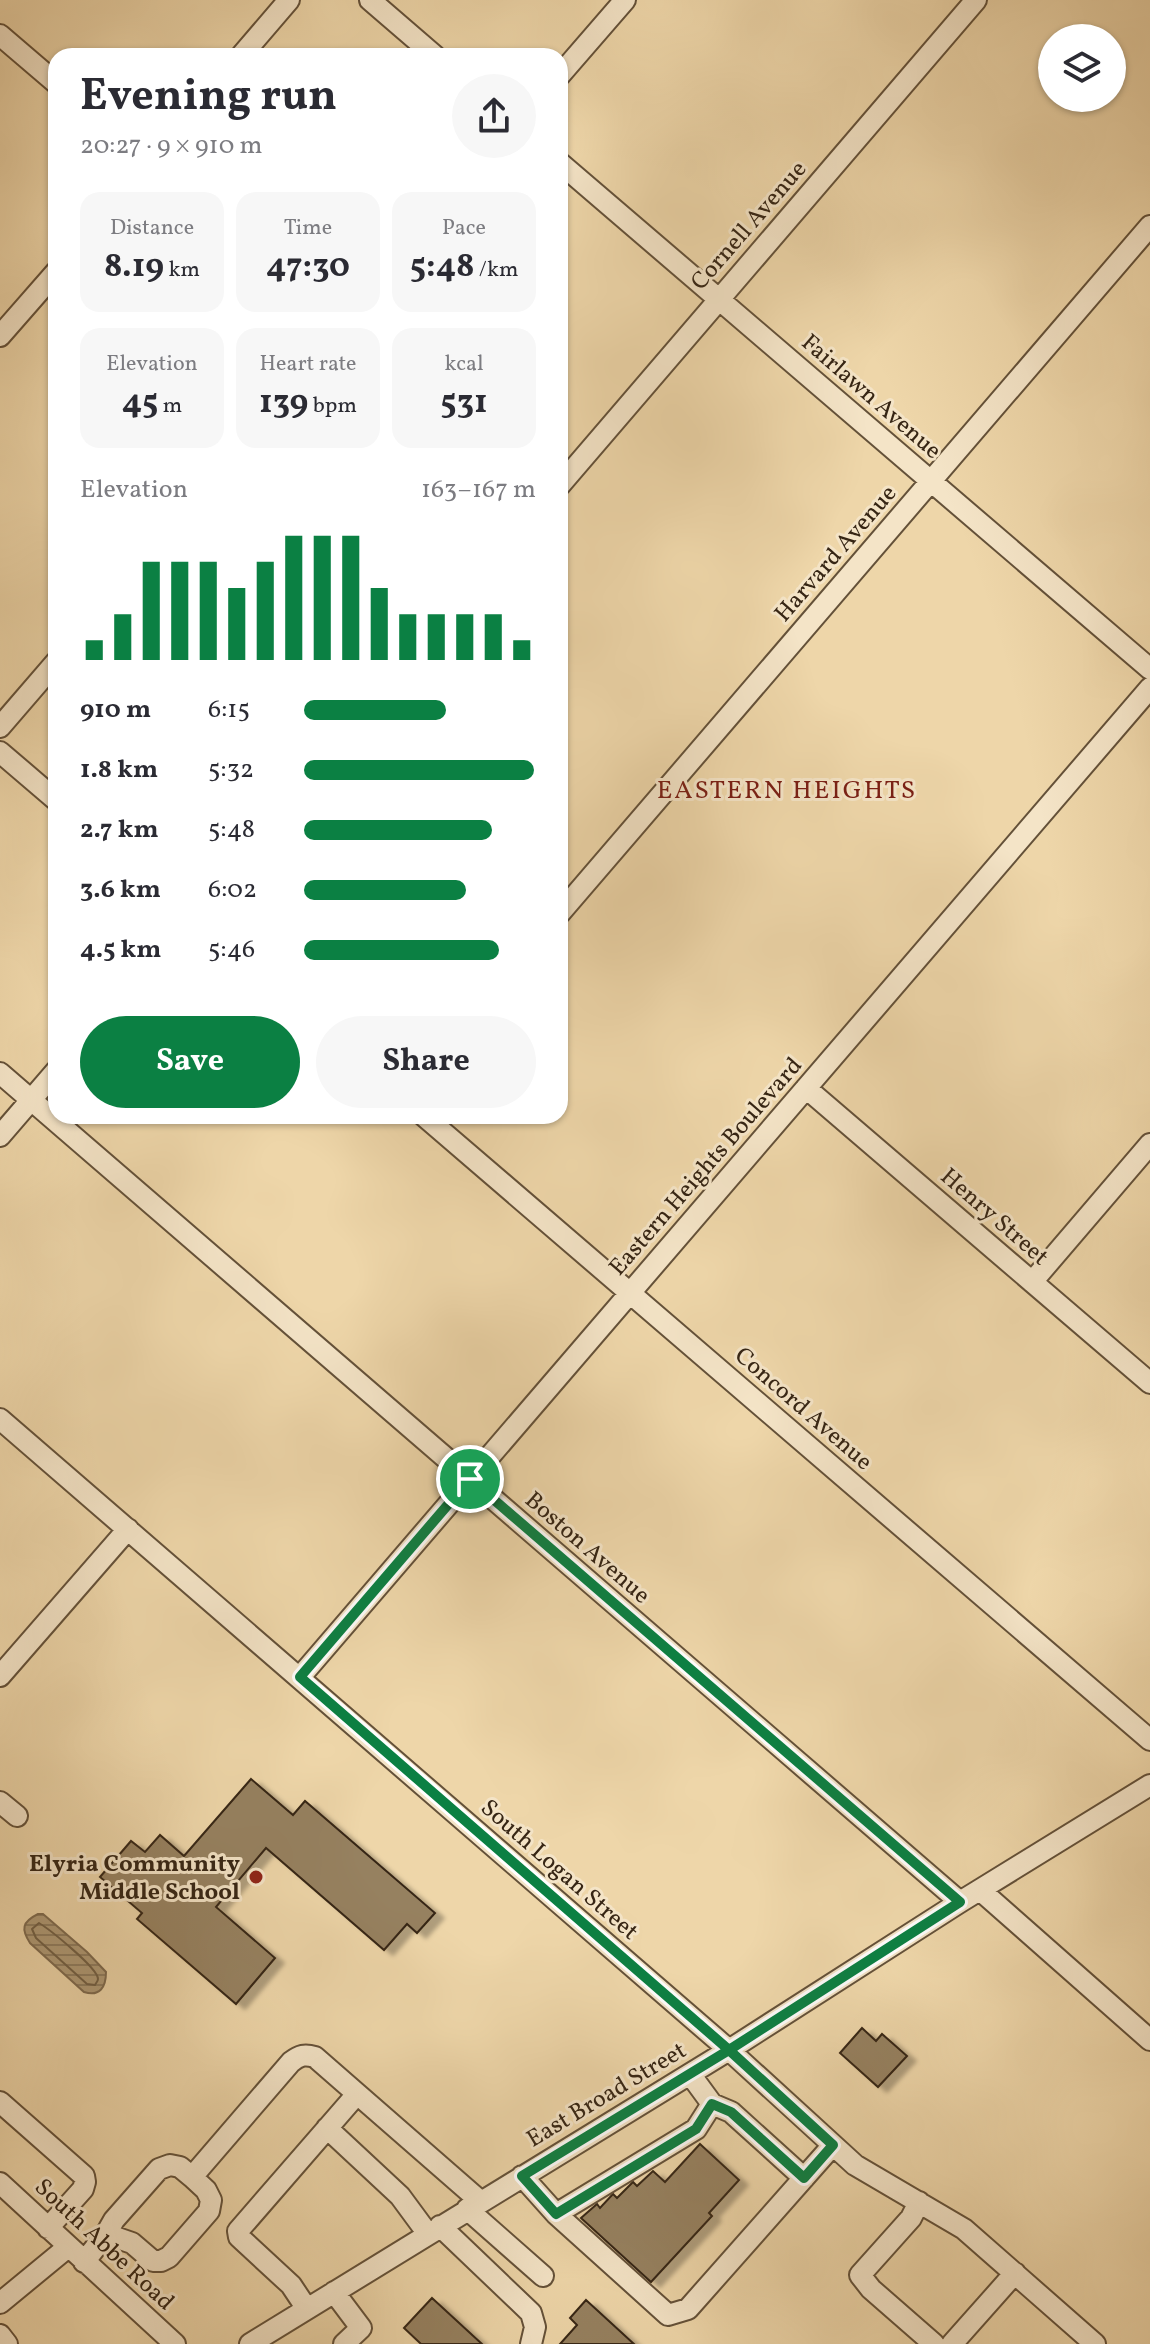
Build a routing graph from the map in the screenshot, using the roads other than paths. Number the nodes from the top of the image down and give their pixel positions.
1 (289, 0) edge
2 (370, 0) edge
3 (625, 0) edge
4 (976, 0) edge
5 (0, 35) edge
6 (248, 48) edge
7 (426, 48) edge
8 (568, 66) edge
9 (48, 76) edge
10 (568, 170) edge
11 (1150, 226) edge
12 (48, 281) edge
13 (719, 299) junction
14 (0, 336) edge
15 (568, 476) edge
16 (931, 481) junction
17 (1150, 669) edge
18 (48, 671) edge
19 (1150, 688) edge
20 (0, 727) edge
21 (0, 752) edge
22 (48, 793) edge
23 (568, 904) edge
24 (0, 1073) edge
25 (48, 1080) edge
26 (806, 1088) junction
27 (31, 1100) junction
28 (48, 1115) edge
29 (59, 1124) edge
30 (433, 1124) edge
31 (0, 1136) edge
32 (1150, 1144) edge
33 (1032, 1282) junction
34 (631, 1293) junction
35 (1150, 1383) edge
36 (0, 1419) edge
37 (470, 1479) junction
38 (128, 1529) junction
39 (0, 1676) edge
40 (300, 1677) junction
41 (1150, 1740) edge
42 (1150, 1785) edge
43 (0, 1802) edge
44 (17, 1816) dead end
45 (980, 1890) junction
46 (960, 1902) junction
47 (1150, 2040) edge
48 (729, 2050) junction
49 (690, 2074) junction
50 (357, 2094) junction
51 (0, 2102) edge
52 (721, 2108) junction
53 (327, 2128) junction
54 (833, 2145) junction
55 (522, 2176) junction
56 (192, 2177) junction
57 (804, 2178) junction
58 (0, 2183) edge
59 (919, 2202) junction
60 (474, 2205) junction
61 (556, 2214) junction
62 (48, 2228) junction
63 (434, 2230) junction
64 (106, 2234) junction
65 (76, 2254) junction
66 (1015, 2273) junction
67 (543, 2276) dead end
68 (334, 2292) junction
69 (0, 2303) edge
70 (307, 2309) junction
71 (0, 2335) edge
72 (368, 2336) edge
73 (533, 2339) edge
74 (7, 2344) edge
75 (175, 2344) edge
76 (250, 2344) edge
77 (344, 2344) edge
78 (934, 2344) edge
79 (952, 2344) edge
80 (1095, 2344) edge

1 - 6 street
2 - 7 street
3 - 8 street
4 - 13 street, Cornell Avenue
5 - 9 street
10 - 13 street, Fairlawn Avenue
11 - 16 street, Harvard Avenue
12 - 14 street
13 - 15 street, Cornell Avenue
13 - 16 street, Fairlawn Avenue
16 - 17 street, Fairlawn Avenue
16 - 23 street, Harvard Avenue
18 - 20 street
19 - 26 street, Eastern Heights Boulevard
21 - 22 street
24 - 27 street, Boston Avenue
25 - 27 street
26 - 33 street, Henry Street
26 - 34 street, Eastern Heights Boulevard
27 - 28 street, Boston Avenue
27 - 31 street
29 - 37 street, Boston Avenue
30 - 34 street, Concord Avenue
32 - 33 street
33 - 35 street, Henry Street
34 - 37 street, Eastern Heights Boulevard
34 - 41 street, Concord Avenue
36 - 38 street, South Logan Street
37 - 40 street, Eastern Heights Boulevard
37 - 46 street, Boston Avenue
38 - 39 street
38 - 40 street, South Logan Street
40 - 48 street, South Logan Street
42 - 45 street, East Broad Street
43 - 44 street
45 - 46 street, East Broad Street
45 - 47 street
46 - 48 street, East Broad Street
48 - 49 street, East Broad Street
48 - 54 street, South Logan Street
49 - 52 street
49 - 55 street, East Broad Street
50 - 53 street
50 - 56 street
50 - 60 street
51 - 62 street
52 - 57 street
52 - 61 street
53 - 63 street
53 - 70 street
54 - 57 street
54 - 59 street, South Logan Street
55 - 60 street, East Broad Street
55 - 61 street
56 - 64 street
56 - 64 street
57 - 61 street
58 - 62 street, South Abbe Road
59 - 66 street, South Logan Street
59 - 78 street
60 - 63 street, East Broad Street
60 - 67 street
62 - 65 street, South Abbe Road
63 - 68 street, East Broad Street
63 - 73 street
64 - 65 street
65 - 69 street
65 - 75 street, South Abbe Road
66 - 79 street
66 - 80 street, South Logan Street
68 - 70 street, East Broad Street
68 - 72 street
70 - 76 street, East Broad Street
71 - 74 street
72 - 77 street

